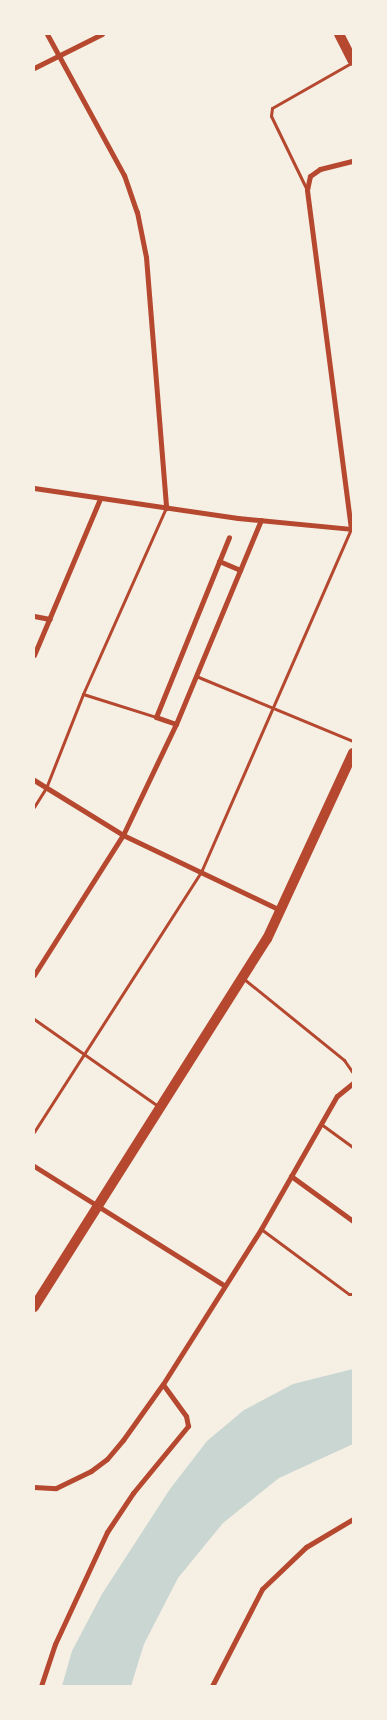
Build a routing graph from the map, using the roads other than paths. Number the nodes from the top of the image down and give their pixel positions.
1 (47, 34) edge
2 (102, 34) edge
3 (338, 34) edge
4 (58, 56) junction
5 (353, 62) edge
6 (34, 68) edge
7 (353, 161) edge
8 (307, 190) junction
9 (34, 488) edge
10 (100, 499) junction
11 (166, 508) junction
12 (261, 520) junction
13 (352, 529) edge
14 (229, 537) dead end
15 (219, 561) junction
16 (240, 570) junction
17 (34, 616) edge
18 (50, 619) junction
19 (34, 655) edge
20 (196, 676) junction
21 (83, 694) junction
22 (273, 708) junction
23 (156, 717) junction
24 (176, 724) junction
25 (353, 741) edge
26 (353, 753) edge
27 (34, 780) edge
28 (46, 788) junction
29 (34, 807) edge
30 (123, 835) junction
31 (200, 872) junction
32 (282, 911) junction
33 (34, 975) edge
34 (242, 978) junction
35 (34, 1019) edge
36 (84, 1054) junction
37 (353, 1072) edge
38 (353, 1084) edge
39 (160, 1108) junction
40 (321, 1124) junction
41 (34, 1132) edge
42 (353, 1147) edge
43 (34, 1166) edge
44 (291, 1176) junction
45 (98, 1206) junction
46 (353, 1221) edge
47 (260, 1229) junction
48 (224, 1284) junction
49 (353, 1294) edge
50 (34, 1307) edge
51 (163, 1384) junction
52 (34, 1487) edge
53 (353, 1519) edge
54 (41, 1686) edge
55 (212, 1686) edge

1 - 4 street
2 - 4 street
3 - 5 main road
4 - 6 street
4 - 11 street
5 - 8 lane
7 - 8 street
8 - 13 street
9 - 10 street
10 - 11 street
10 - 18 street
11 - 12 street
11 - 21 lane
12 - 13 street
12 - 16 street
13 - 22 lane
14 - 15 street
15 - 16 street
15 - 23 street
16 - 20 street
17 - 18 street
18 - 19 street
20 - 22 lane
20 - 24 street
21 - 23 lane
21 - 28 lane
22 - 25 lane
22 - 31 lane
23 - 24 street
24 - 30 street
26 - 32 main road
27 - 28 street
28 - 29 lane
28 - 30 street
30 - 31 street
30 - 33 street
31 - 32 street
31 - 36 lane
32 - 34 main road
34 - 37 lane
34 - 39 main road
35 - 36 lane
36 - 39 lane
36 - 41 lane
38 - 40 street
39 - 45 main road
40 - 42 lane
40 - 44 street
43 - 45 street
44 - 46 street
44 - 47 street
45 - 48 street
45 - 50 main road
47 - 48 street
47 - 49 lane
48 - 51 street
51 - 52 street
51 - 54 street
53 - 55 street

